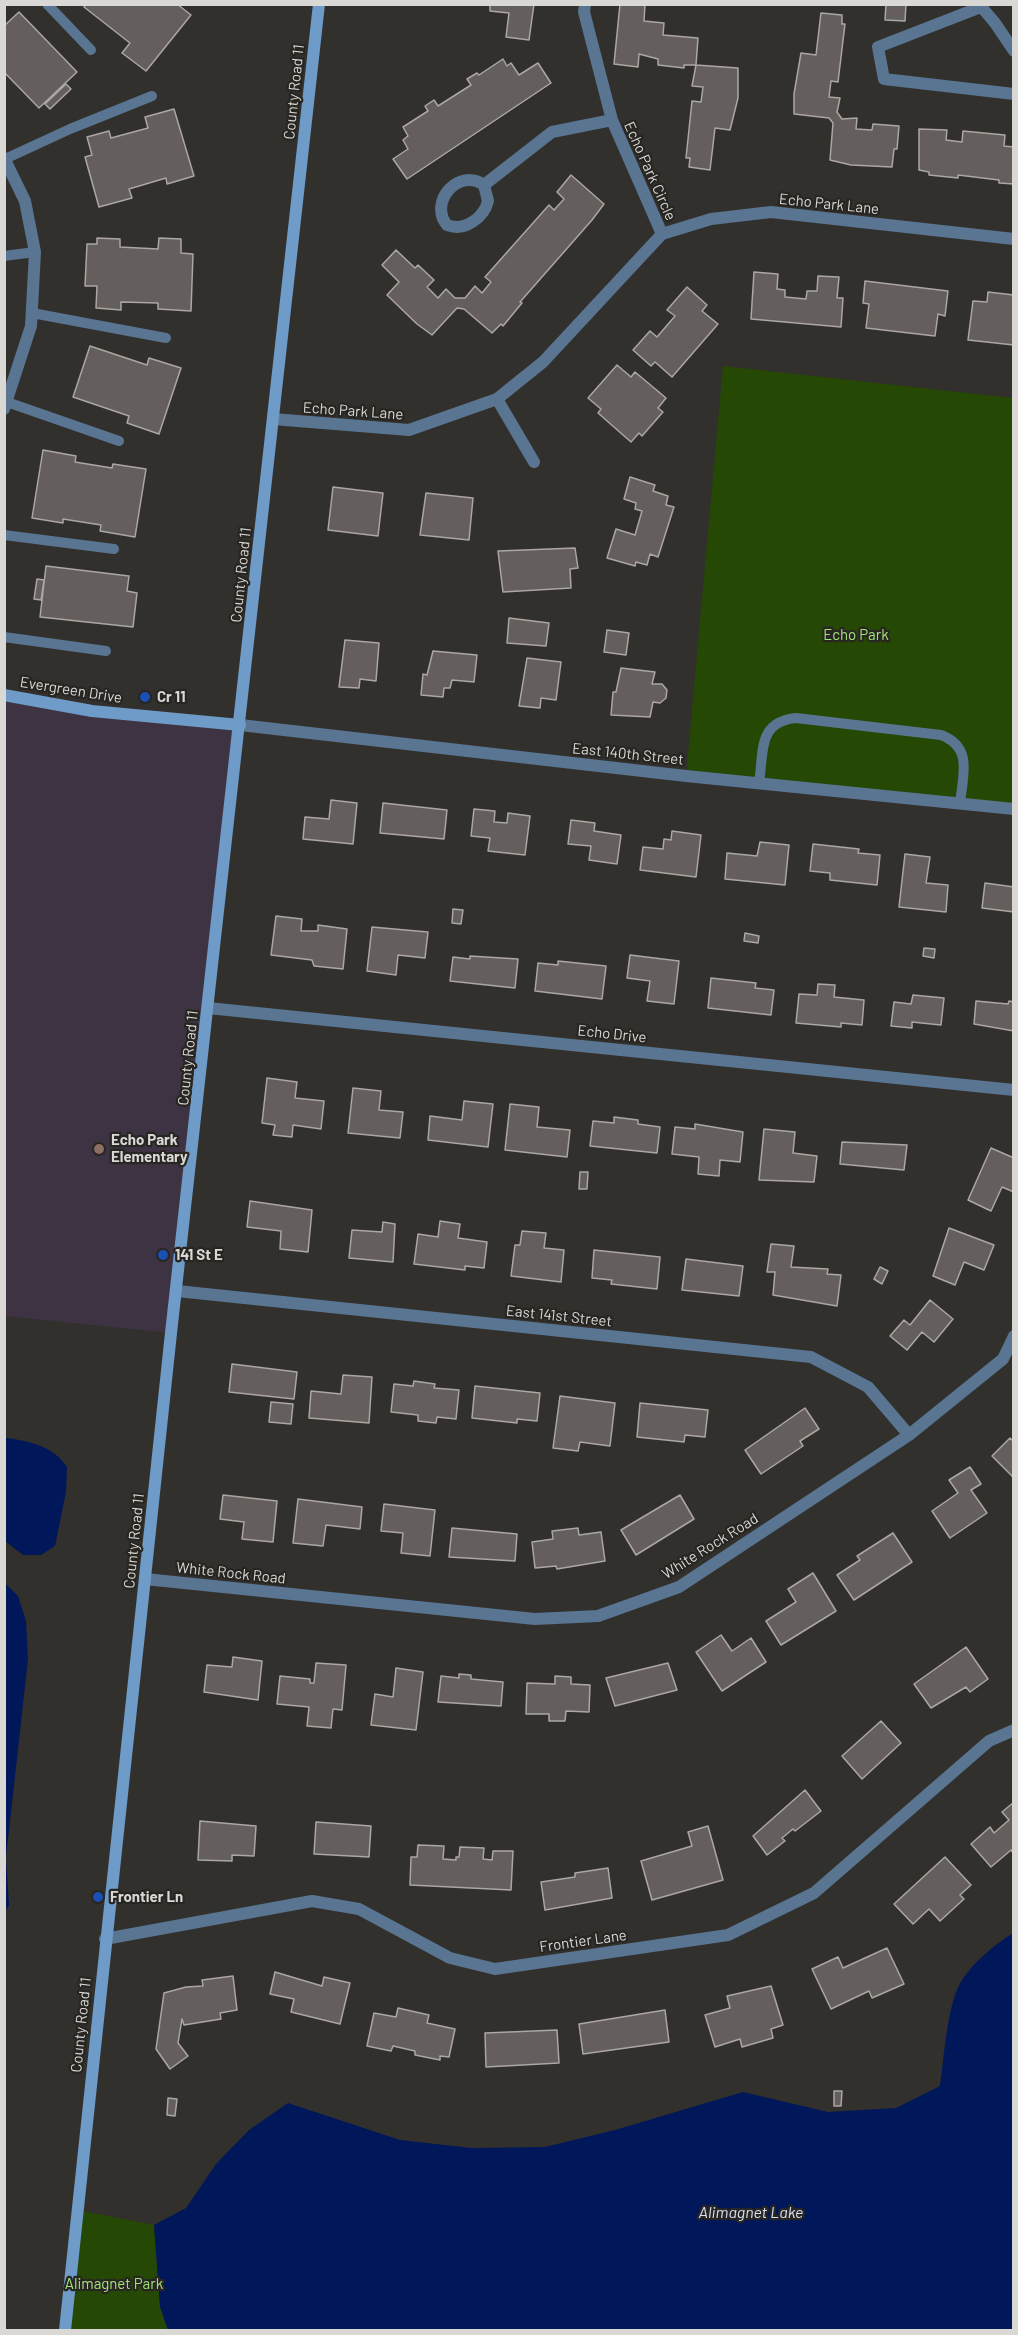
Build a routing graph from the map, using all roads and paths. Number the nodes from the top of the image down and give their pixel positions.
1 (47, 4) edge
2 (318, 4) edge
3 (585, 4) edge
4 (980, 6) edge
5 (92, 50) dead end
6 (1014, 51) edge
7 (1014, 94) edge
8 (152, 96) dead end
9 (612, 120) junction
10 (5, 159) edge
11 (484, 185) dead end
12 (662, 234) junction
13 (1014, 239) edge
14 (35, 252) junction
15 (4, 256) edge
16 (32, 313) junction
17 (166, 338) dead end
18 (497, 399) junction
19 (5, 403) edge
20 (273, 419) junction
21 (119, 441) dead end
22 (534, 462) dead end
23 (4, 535) edge
24 (114, 549) dead end
25 (4, 638) edge
26 (106, 651) dead end
27 (4, 695) edge
28 (240, 725) junction
29 (759, 783) junction
30 (960, 803) junction
31 (1014, 809) edge
32 (208, 1008) junction
33 (1014, 1090) edge
34 (177, 1291) junction
35 (1014, 1336) edge
36 (909, 1436) junction
37 (145, 1579) junction
38 (1014, 1730) edge
39 (105, 1940) junction
40 (65, 2331) edge

1 - 5 lane
2 - 20 street, County Road 11
3 - 9 street, Echo Park Circle
4 - 6 street
4 - 7 street
8 - 10 lane
9 - 11 street, Echo Park Circle
9 - 12 street, Echo Park Circle
10 - 14 street
12 - 13 street, Echo Park Lane
12 - 18 street, Echo Park Lane
14 - 15 lane
14 - 16 street
16 - 17 lane
16 - 19 street
18 - 20 street, Echo Park Lane
18 - 22 street
19 - 21 lane
20 - 28 street, County Road 11
23 - 24 lane
25 - 26 lane
27 - 28 street, Evergreen Drive
28 - 29 street, East 140th Street
28 - 32 street, County Road 11
29 - 30 street, East 140th Street
29 - 30 lane
30 - 31 street, East 140th Street
32 - 33 street, Echo Drive
32 - 34 street, County Road 11
34 - 36 street, East 141st Street
34 - 37 street, County Road 11
35 - 36 street, White Rock Road
36 - 37 street, White Rock Road
37 - 39 street, County Road 11
38 - 39 street, Frontier Lane
39 - 40 street, County Road 11

